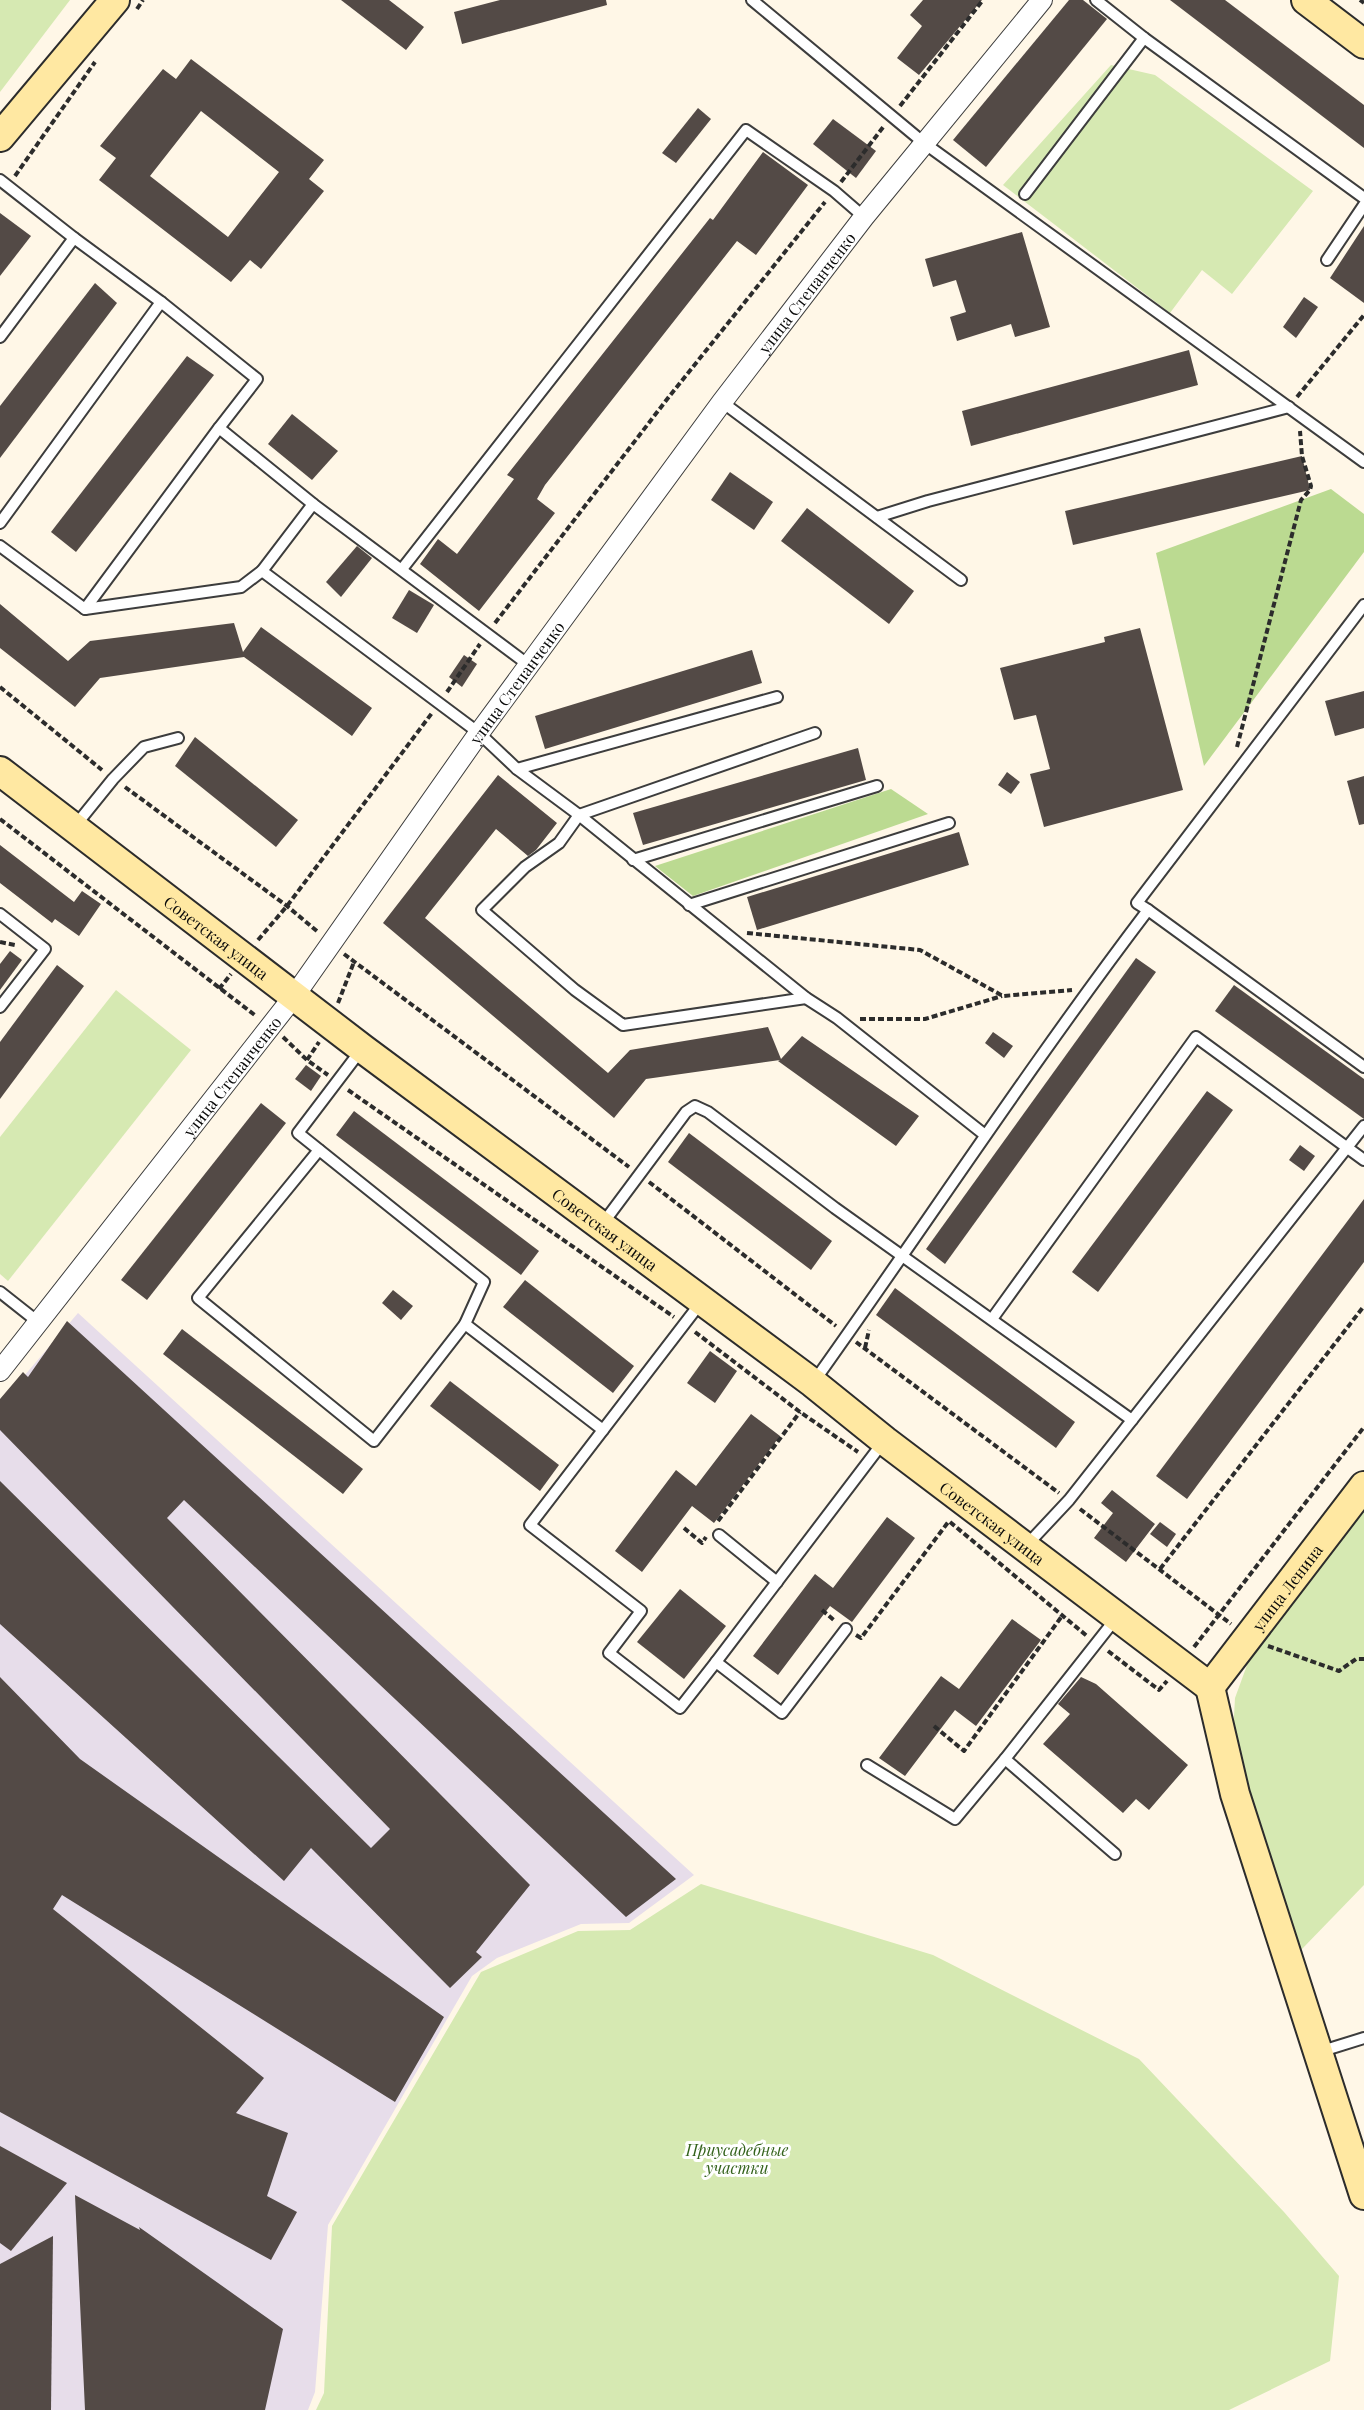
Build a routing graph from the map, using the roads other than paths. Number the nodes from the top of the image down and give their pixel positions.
1 (752, 0) edge
2 (1042, 0) edge
3 (1096, 0) edge
4 (1306, 0) edge
5 (122, 9) edge
6 (1144, 38) junction
7 (1364, 44) edge
8 (0, 137) edge
9 (924, 143) junction
10 (4, 183) edge
11 (1025, 194) dead end
12 (1364, 198) edge
13 (1364, 205) edge
14 (864, 217) junction
15 (74, 238) junction
16 (1326, 260) dead end
17 (161, 302) junction
18 (0, 337) edge
19 (722, 402) junction
20 (1289, 407) junction
21 (219, 428) junction
22 (1364, 462) edge
23 (313, 504) junction
24 (877, 517) junction
25 (0, 523) edge
26 (0, 546) edge
27 (402, 569) junction
28 (262, 571) junction
29 (961, 580) dead end
30 (1364, 605) edge
31 (85, 609) junction
32 (530, 666) junction
33 (777, 697) dead end
34 (479, 733) junction
35 (815, 733) dead end
36 (178, 738) dead end
37 (517, 769) junction
38 (0, 771) edge
39 (877, 786) dead end
40 (579, 814) junction
41 (949, 823) dead end
42 (73, 828) junction
43 (633, 860) junction
44 (689, 905) junction
45 (1148, 910) junction
46 (0, 914) edge
47 (295, 995) junction
48 (806, 998) junction
49 (0, 1007) edge
50 (363, 1048) junction
51 (1364, 1067) edge
52 (1364, 1126) edge
53 (985, 1135) junction
54 (1347, 1147) junction
55 (319, 1150) junction
56 (1364, 1160) edge
57 (601, 1226) junction
58 (903, 1257) junction
59 (0, 1292) edge
60 (702, 1301) junction
61 (992, 1319) junction
62 (38, 1322) junction
63 (465, 1324) junction
64 (0, 1371) edge
65 (813, 1383) junction
66 (1132, 1420) junction
67 (603, 1430) junction
68 (885, 1441) junction
69 (1364, 1486) edge
70 (715, 1531) road end
71 (1025, 1547) junction
72 (777, 1582) junction
73 (1118, 1617) junction
74 (846, 1629) road end
75 (716, 1662) junction
76 (1210, 1687) junction
77 (1005, 1759) junction
78 (867, 1765) dead end
79 (1115, 1854) dead end
80 (1364, 2038) edge
81 (1319, 2052) junction
82 (1364, 2195) edge

1 - 9 lane
2 - 9 street, улица Степанченко
3 - 6 lane
4 - 7 street
5 - 8 street
6 - 11 lane
6 - 12 lane
9 - 14 street, улица Степанченко
9 - 20 lane
10 - 15 lane
13 - 16 lane
14 - 19 street, улица Степанченко
14 - 27 lane
15 - 17 lane
15 - 18 lane
17 - 21 lane
17 - 25 lane
19 - 24 lane
19 - 32 street, улица Степанченко
20 - 22 lane
20 - 24 lane
21 - 23 lane
21 - 31 lane
23 - 27 lane
23 - 28 lane
24 - 29 lane
26 - 31 lane
27 - 32 lane
28 - 31 lane
28 - 34 lane
30 - 45 lane
32 - 34 street, улица Степанченко
33 - 37 lane
34 - 37 lane
34 - 47 street, улица Степанченко
35 - 40 lane
36 - 42 lane
37 - 40 lane
38 - 42 street, Советская улица
39 - 43 lane
40 - 43 lane
40 - 48 lane
41 - 44 lane
42 - 47 street, Советская улица
43 - 44 lane
44 - 48 lane
45 - 51 lane
45 - 53 lane
46 - 49 lane
47 - 50 street, Советская улица
47 - 62 street, улица Степанченко
48 - 53 lane
50 - 55 lane
50 - 57 street, Советская улица
52 - 54 lane
53 - 58 lane
54 - 56 lane
54 - 61 lane
54 - 66 lane
55 - 63 lane
55 - 63 lane
57 - 58 lane
57 - 60 street, Советская улица
58 - 61 lane
58 - 65 lane
59 - 62 lane
60 - 65 street, Советская улица
60 - 67 lane
61 - 66 lane
62 - 64 street, улица Степанченко
63 - 67 lane
65 - 68 street, Советская улица
66 - 71 lane
67 - 75 lane
68 - 71 street, Советская улица
68 - 72 lane
69 - 76 street, улица Ленина
70 - 72 lane
71 - 73 street, Советская улица
72 - 75 lane
73 - 76 street, Советская улица
73 - 77 lane
74 - 75 lane
76 - 81 street
77 - 78 lane
77 - 79 lane
80 - 81 lane
81 - 82 street

